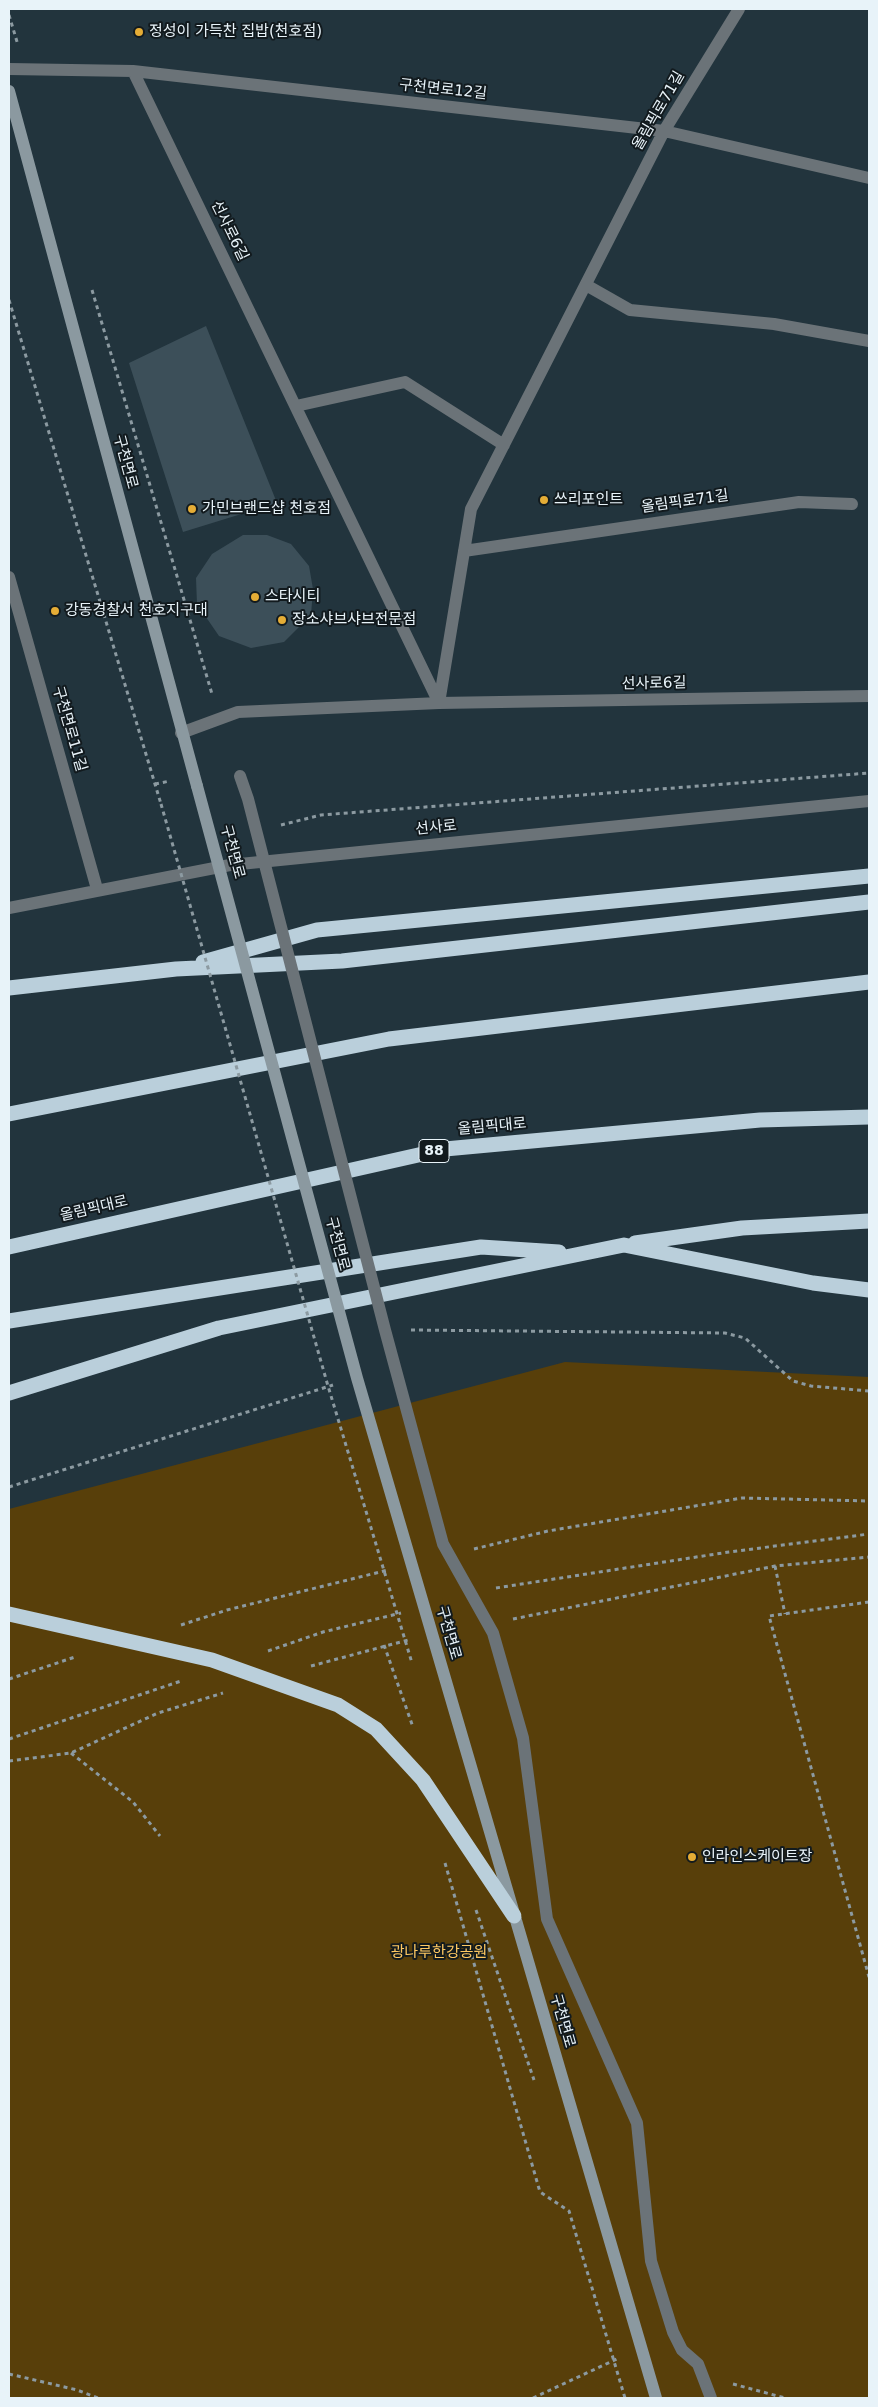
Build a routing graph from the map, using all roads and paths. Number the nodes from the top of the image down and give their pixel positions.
1 (739, 9) edge
2 (9, 14) edge
3 (11, 28) edge
4 (9, 69) edge
5 (26, 70) junction
6 (133, 71) junction
7 (9, 91) edge
8 (664, 131) junction
9 (869, 178) edge
10 (586, 285) junction
11 (91, 289) dead end
12 (9, 300) edge
13 (869, 341) edge
14 (296, 406) junction
15 (504, 445) junction
16 (852, 504) dead end
17 (464, 551) junction
18 (9, 577) edge
19 (869, 696) edge
20 (439, 703) junction
21 (219, 719) junction
22 (181, 733) junction
23 (869, 773) edge
24 (240, 776) dead end
25 (869, 801) edge
26 (273, 826) dead end
27 (177, 848) dead end
28 (168, 850) dead end
29 (869, 876) edge
30 (97, 889) junction
31 (869, 902) edge
32 (9, 908) edge
33 (176, 969) junction
34 (869, 982) edge
35 (9, 988) edge
36 (9, 1114) edge
37 (869, 1117) edge
38 (869, 1221) edge
39 (624, 1245) junction
40 (9, 1247) edge
41 (579, 1253) junction
42 (869, 1290) edge
43 (9, 1321) edge
44 (386, 1330) junction
45 (357, 1378) junction
46 (328, 1386) junction
47 (869, 1391) edge
48 (9, 1393) edge
49 (9, 1487) edge
50 (775, 1566) dead end
51 (869, 1602) edge
52 (9, 1614) edge
53 (785, 1614) junction
54 (384, 1645) dead end
55 (414, 1670) dead end
56 (413, 1728) dead end
57 (71, 1753) dead end
58 (160, 1836) dead end
59 (444, 1861) dead end
60 (474, 1904) dead end
61 (514, 1916) junction
62 (869, 1977) edge
63 (535, 2082) dead end
64 (9, 2374) edge
65 (98, 2398) edge
66 (625, 2398) edge
67 (656, 2398) edge
68 (710, 2398) edge

1 - 8 street, 올림픽로71길
2 - 3 path
3 - 5 path
4 - 5 street, 구천면로12길
5 - 6 street, 구천면로12길
6 - 8 street, 구천면로12길
6 - 14 street, 선사로6길
7 - 22 main road, 구천면로
8 - 9 street, 구천면로12길
8 - 10 street, 올림픽로71길
10 - 13 street
10 - 15 street, 올림픽로71길
11 - 21 path
12 - 46 path, bridge
14 - 15 street
14 - 20 street, 선사로6길
15 - 17 street, 올림픽로71길
16 - 17 street, 올림픽로71길
17 - 20 street, 올림픽로71길
18 - 30 street, 구천면로11길
19 - 20 street, 선사로6길
20 - 21 street, 선사로6길
21 - 22 street, 선사로6길
22 - 45 main road, 구천면로, bridge
23 - 26 path
24 - 44 street, bridge
25 - 30 street, 선사로
27 - 28 path
29 - 33 highway
30 - 32 street, 선사로
31 - 33 highway
33 - 35 highway
34 - 36 highway
37 - 40 highway, 올림픽대로 / 88
38 - 39 highway
39 - 41 highway
39 - 42 highway
41 - 43 highway
41 - 48 highway
44 - 47 path
44 - 68 street, bridge
45 - 46 path
45 - 61 main road, 구천면로, bridge
46 - 49 path
46 - 55 path, bridge
50 - 53 path
51 - 53 path
52 - 61 highway, bridge
53 - 62 path
54 - 56 path
57 - 58 path
59 - 66 path, bridge
60 - 63 path
61 - 67 main road, 구천면로, bridge
64 - 65 path

